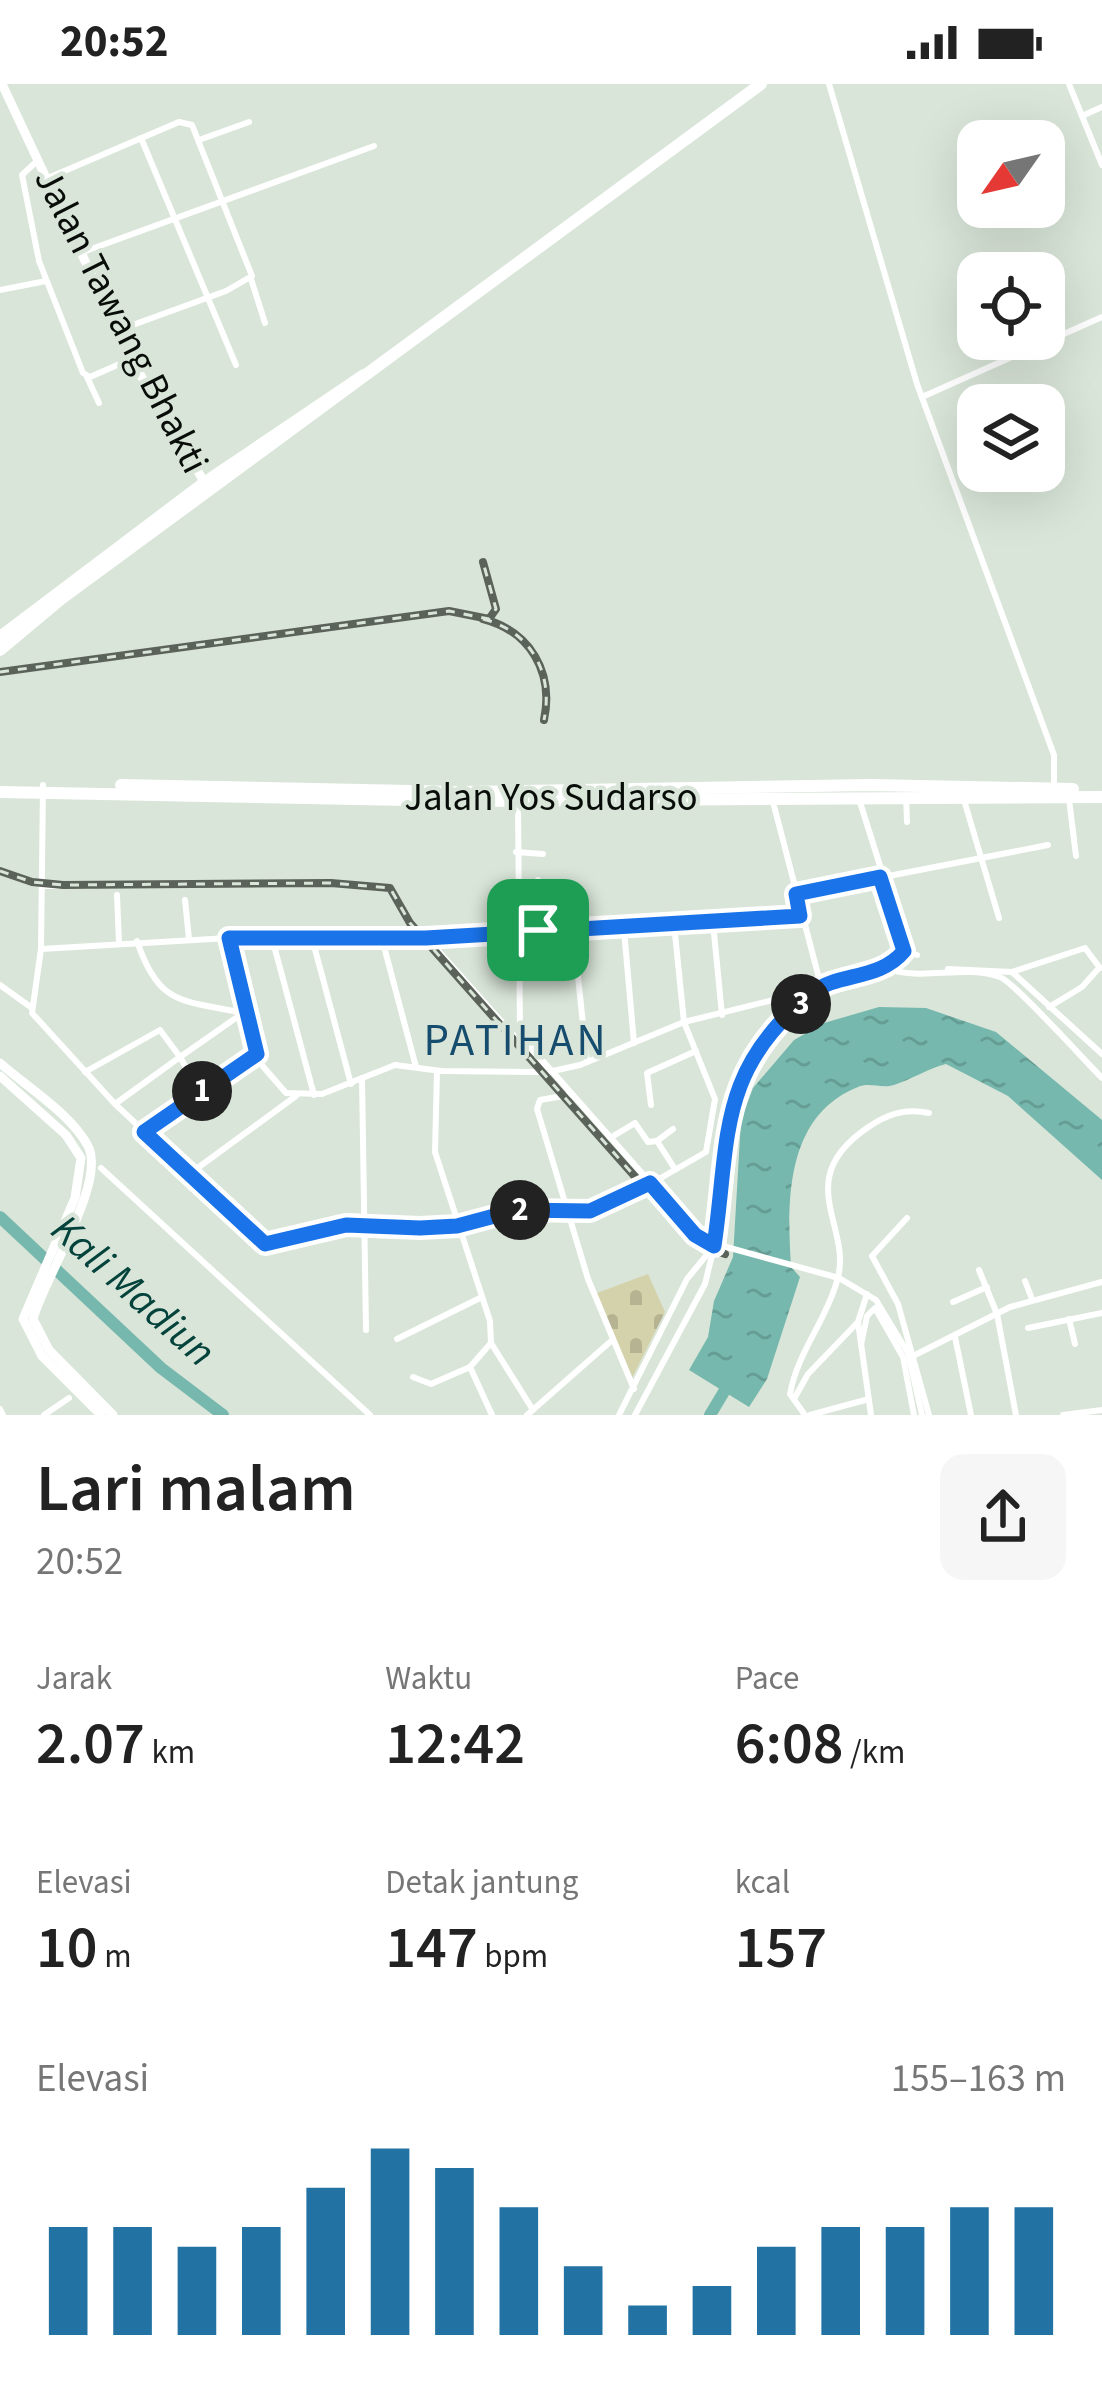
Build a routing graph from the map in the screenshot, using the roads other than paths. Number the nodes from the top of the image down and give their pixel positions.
1 (2, 84) edge
2 (761, 84) edge
3 (829, 84) edge
4 (1069, 84) edge
5 (1102, 107) edge
6 (1082, 116) junction
7 (249, 122) dead end
8 (141, 138) junction
9 (199, 140) junction
10 (374, 146) dead end
11 (1100, 153) edge
12 (38, 160) junction
13 (1102, 165) edge
14 (48, 178) junction
15 (223, 200) junction
16 (172, 219) junction
17 (83, 251) junction
18 (251, 278) junction
19 (46, 281) junction
20 (0, 290) edge
21 (206, 298) junction
22 (1102, 317) edge
23 (265, 323) dead end
24 (119, 329) junction
25 (131, 359) junction
26 (236, 365) dead end
27 (87, 377) junction
28 (922, 397) junction
29 (100, 403) dead end
30 (207, 488) junction
31 (100, 565) junction
32 (0, 637) edge
33 (0, 650) edge
34 (0, 788) edge
35 (44, 788) junction
36 (1054, 788) junction
37 (683, 793) junction
38 (1036, 793) junction
39 (1102, 794) edge
40 (906, 795) junction
41 (1069, 795) junction
42 (859, 796) junction
43 (964, 796) junction
44 (772, 798) junction
45 (518, 800) junction
46 (907, 822) dead end
47 (1048, 845) dead end
48 (516, 852) junction
49 (543, 854) dead end
50 (1076, 856) dead end
51 (980, 857) junction
52 (880, 877) junction
53 (538, 880) dead end
54 (42, 886) junction
55 (90, 886) dead end
56 (796, 894) junction
57 (117, 895) dead end
58 (185, 900) dead end
59 (577, 906) dead end
60 (800, 916) junction
61 (999, 918) dead end
62 (712, 921) junction
63 (674, 924) junction
64 (574, 929) junction
65 (538, 930) junction
66 (624, 930) junction
67 (516, 931) junction
68 (229, 938) junction
69 (272, 938) junction
70 (312, 938) junction
71 (382, 938) junction
72 (426, 938) junction
73 (189, 939) junction
74 (137, 941) junction
75 (119, 943) junction
76 (41, 949) junction
77 (904, 951) junction
78 (916, 955) dead end
79 (1101, 966) edge
80 (891, 970) junction
81 (938, 970) junction
82 (1012, 972) junction
83 (539, 977) dead end
84 (0, 985) edge
85 (818, 989) junction
86 (1048, 1007) junction
87 (32, 1008) junction
88 (245, 1013) junction
89 (722, 1015) junction
90 (684, 1022) junction
91 (517, 1036) junction
92 (634, 1043) junction
93 (696, 1051) junction
94 (257, 1054) junction
95 (1102, 1054) edge
96 (180, 1057) junction
97 (587, 1062) junction
98 (0, 1063) edge
99 (416, 1067) junction
100 (437, 1071) junction
101 (546, 1071) junction
102 (86, 1072) junction
103 (0, 1076) edge
104 (362, 1078) junction
105 (1102, 1078) edge
106 (351, 1084) junction
107 (200, 1093) junction
108 (314, 1095) junction
109 (569, 1095) junction
110 (297, 1096) junction
111 (116, 1103) junction
112 (652, 1105) dead end
113 (928, 1113) dead end
114 (673, 1129) dead end
115 (144, 1132) junction
116 (610, 1138) junction
117 (657, 1141) junction
118 (101, 1168) dead end
119 (675, 1169) junction
120 (188, 1175) junction
121 (650, 1183) junction
122 (78, 1200) junction
123 (567, 1212) junction
124 (907, 1218) dead end
125 (364, 1224) junction
126 (457, 1226) junction
127 (714, 1248) junction
128 (979, 1270) dead end
129 (839, 1278) junction
130 (1025, 1281) dead end
131 (1102, 1282) edge
132 (987, 1288) junction
133 (867, 1294) junction
134 (480, 1298) junction
135 (1032, 1299) junction
136 (953, 1302) dead end
137 (33, 1306) junction
138 (1102, 1313) edge
139 (997, 1314) junction
140 (1069, 1319) junction
141 (858, 1322) junction
142 (1028, 1328) dead end
143 (366, 1330) dead end
144 (955, 1337) junction
145 (397, 1339) dead end
146 (610, 1342) junction
147 (491, 1343) junction
148 (1075, 1344) dead end
149 (861, 1345) junction
150 (915, 1355) junction
151 (470, 1367) junction
152 (413, 1377) dead end
153 (634, 1389) junction
154 (69, 1398) dead end
155 (794, 1399) junction
156 (868, 1399) junction
157 (1097, 1412) edge
158 (530, 1413) edge
159 (44, 1415) edge
160 (101, 1415) edge
161 (113, 1415) edge
162 (370, 1415) edge
163 (491, 1415) edge
164 (620, 1415) edge
165 (635, 1415) edge
166 (807, 1415) edge
167 (871, 1415) edge
168 (922, 1415) edge
169 (970, 1415) edge
170 (1016, 1415) edge
171 (1063, 1415) edge

1 - 12 main road, Jalan Tawang Bhakti
2 - 30 highway
3 - 28 street
4 - 6 street
5 - 6 street
6 - 11 street
7 - 9 street
8 - 9 street
8 - 14 street
8 - 16 street
9 - 15 street
10 - 15 street
11 - 13 street
12 - 14 main road, Jalan Tawang Bhakti
12 - 19 street
14 - 17 main road, Jalan Tawang Bhakti
15 - 16 street
15 - 18 street
16 - 17 street
16 - 21 street
17 - 24 main road, Jalan Tawang Bhakti
18 - 21 street
18 - 23 street
19 - 20 street
19 - 27 street
21 - 24 street
21 - 26 street
22 - 28 street
24 - 25 main road, Jalan Tawang Bhakti
25 - 27 street
25 - 30 main road, Jalan Tawang Bhakti
27 - 29 street
28 - 36 street
30 - 31 highway
31 - 32 highway
31 - 33 highway
34 - 35 highway, Jalan Yos Sudarso
35 - 37 highway, Jalan Yos Sudarso
35 - 45 highway, Jalan Yos Sudarso
35 - 54 street
36 - 38 highway, Jalan Yos Sudarso
36 - 39 highway, Jalan Yos Sudarso
37 - 38 highway, Jalan Yos Sudarso
37 - 44 highway, Jalan Yos Sudarso
37 - 45 highway, Jalan Yos Sudarso
38 - 41 highway, Jalan Yos Sudarso
38 - 43 highway, Jalan Yos Sudarso
39 - 41 highway, Jalan Yos Sudarso
40 - 42 highway, Jalan Yos Sudarso
40 - 43 highway, Jalan Yos Sudarso
40 - 46 street
41 - 50 street
42 - 44 highway, Jalan Yos Sudarso
42 - 52 street
43 - 51 street
44 - 56 street
45 - 48 street
47 - 51 street
48 - 49 street
48 - 67 street
51 - 52 street
51 - 61 street
52 - 56 street
52 - 77 street
53 - 65 street
54 - 55 street
54 - 76 street
56 - 60 street
57 - 75 street
58 - 73 street
59 - 64 street
60 - 62 street
60 - 85 street
62 - 63 street
62 - 89 street
63 - 66 street
63 - 90 street
64 - 65 street
64 - 66 street
64 - 97 street
65 - 67 street
65 - 83 street
66 - 92 street
67 - 72 street
67 - 91 street
68 - 69 street
68 - 73 street
68 - 88 street
69 - 70 street
69 - 108 street
70 - 71 street
70 - 106 street
71 - 72 street
71 - 99 street
72 - 91 street
73 - 74 street
74 - 75 street
74 - 88 street
75 - 76 street
76 - 87 street
77 - 78 street
77 - 80 street
79 - 82 street
79 - 86 street
80 - 81 street
80 - 85 street
81 - 82 street
81 - 105 street
82 - 86 street
84 - 87 street
85 - 89 street
85 - 127 street
86 - 95 street
87 - 102 street
88 - 94 street
88 - 96 street
89 - 90 street
90 - 92 street
90 - 93 street
91 - 101 street
92 - 97 street
93 - 112 street
93 - 119 street
94 - 107 street
94 - 110 street
96 - 102 street
96 - 107 street
96 - 111 street
97 - 101 street
98 - 122 main road
99 - 100 street
99 - 104 street
100 - 101 street
100 - 126 street
101 - 109 street
102 - 111 street
103 - 122 main road
104 - 106 street
104 - 125 street
106 - 108 street
107 - 115 street
108 - 110 street
109 - 116 street
109 - 123 street
110 - 120 street
111 - 115 street
113 - 129 street
114 - 117 street
115 - 120 street
116 - 117 street
116 - 121 street
117 - 119 street
118 - 162 street
119 - 121 street
120 - 125 street
121 - 123 street
121 - 127 street
122 - 137 main road
123 - 126 street
123 - 146 street
124 - 150 street
125 - 126 street
125 - 143 street
126 - 134 street
127 - 129 street
127 - 153 street
127 - 165 street
128 - 132 street
129 - 133 street
129 - 155 street
130 - 135 street
131 - 135 street
132 - 136 street
132 - 139 street
133 - 141 street
133 - 168 street
134 - 145 street
134 - 147 street
135 - 139 street
137 - 160 main road
137 - 161 main road
138 - 140 street
139 - 144 street
139 - 170 street
140 - 142 street
140 - 148 street
141 - 149 street
141 - 155 street
144 - 150 street
144 - 169 street
146 - 153 street
146 - 158 street
147 - 151 street
147 - 158 street
149 - 156 street
149 - 168 street
150 - 168 street
151 - 152 street
151 - 163 street
153 - 164 street
154 - 159 street
155 - 166 street
156 - 166 street
156 - 167 street
157 - 171 street

